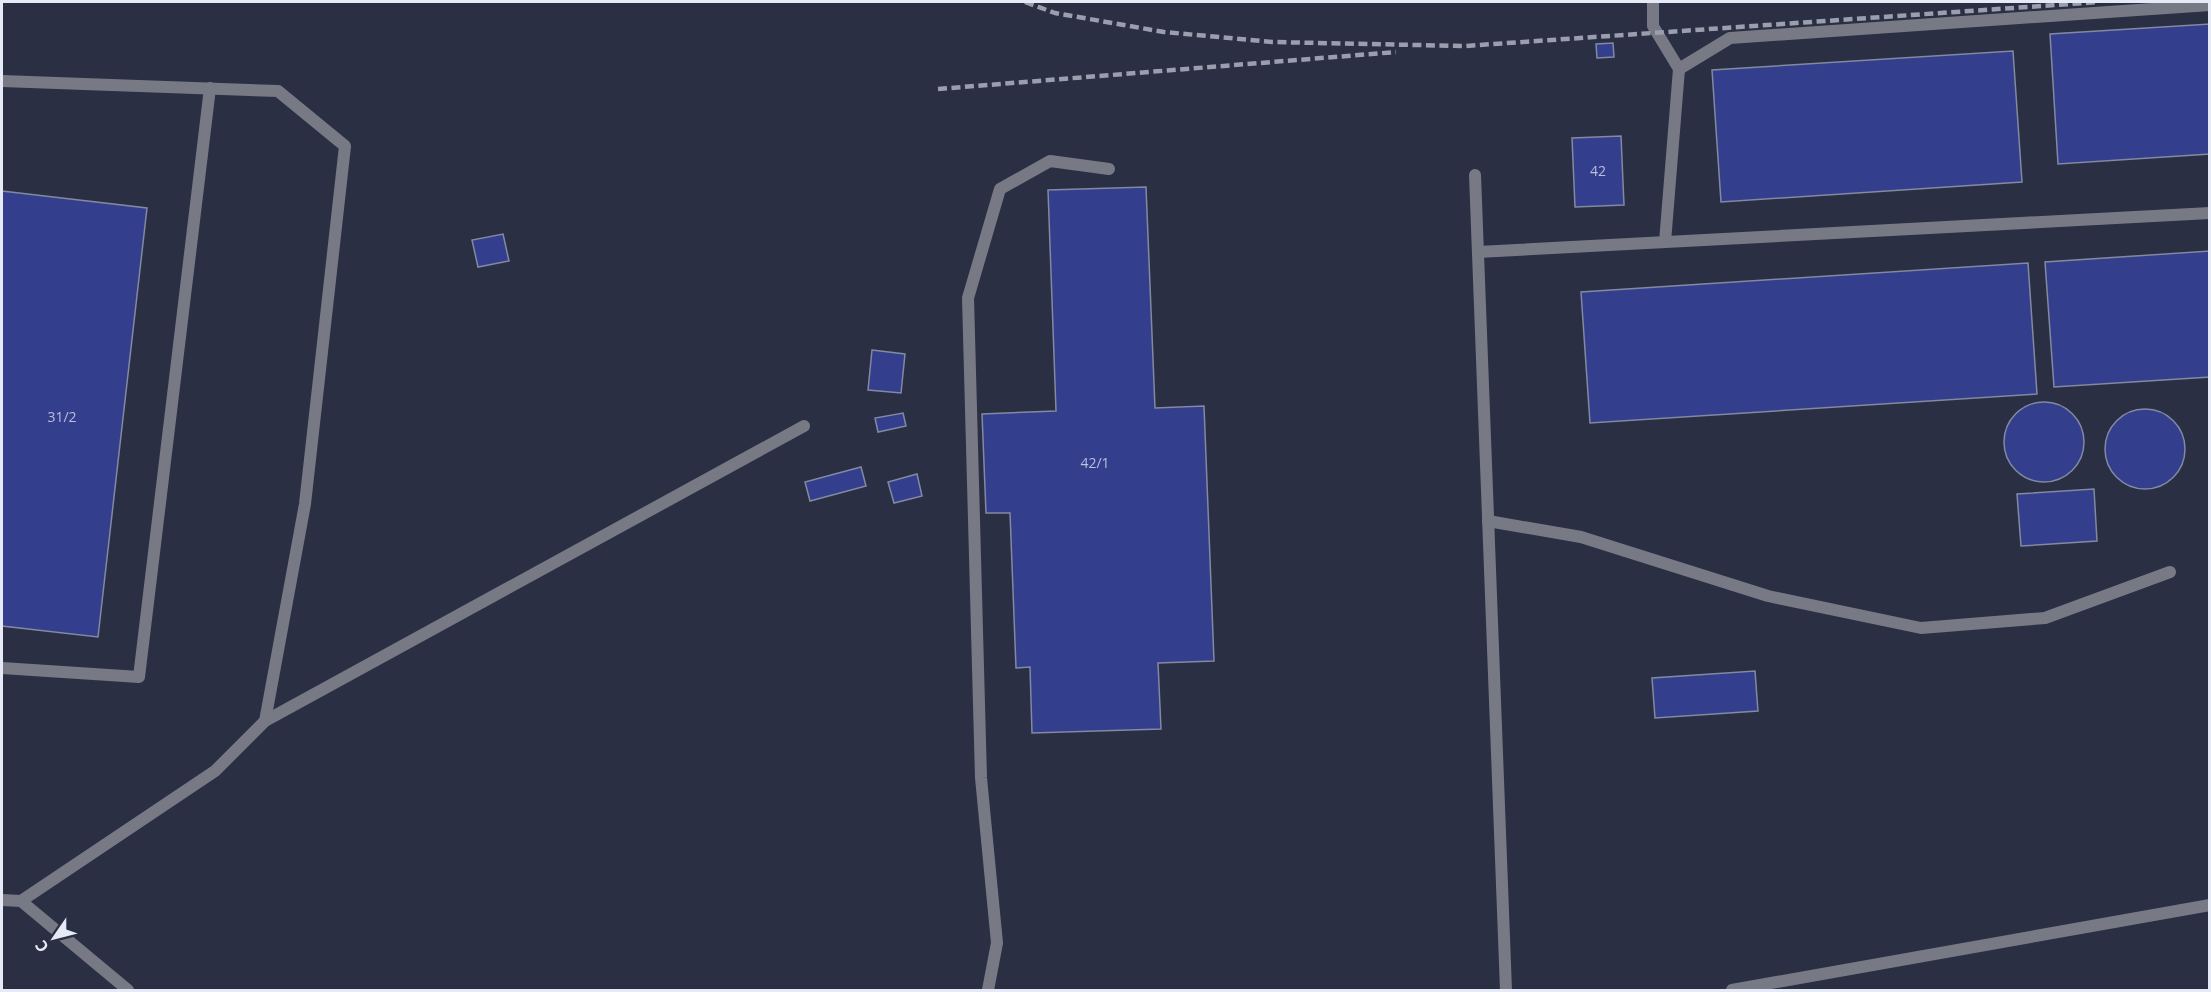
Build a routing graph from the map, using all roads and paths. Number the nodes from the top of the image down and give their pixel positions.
1 (1653, 2) edge
2 (2210, 6) edge
3 (1679, 69) junction
4 (2, 81) edge
5 (210, 88) junction
6 (1109, 169) dead end
7 (1475, 175) dead end
8 (2210, 213) edge
9 (1665, 242) junction
10 (1478, 252) junction
11 (804, 426) dead end
12 (1488, 521) junction
13 (2170, 572) dead end
14 (2, 668) edge
15 (265, 722) junction
16 (2, 900) edge
17 (21, 901) junction
18 (2210, 905) edge
19 (128, 990) edge
20 (988, 990) edge
21 (1506, 990) edge
22 (1732, 990) edge

1 - 3 street
2 - 3 street
3 - 9 street
4 - 5 street
5 - 14 street
5 - 15 street
6 - 20 street
7 - 10 street
8 - 9 street
9 - 10 street
10 - 12 street
11 - 15 street
12 - 13 street
12 - 21 street
15 - 17 street
16 - 17 street
17 - 19 street
18 - 22 street

